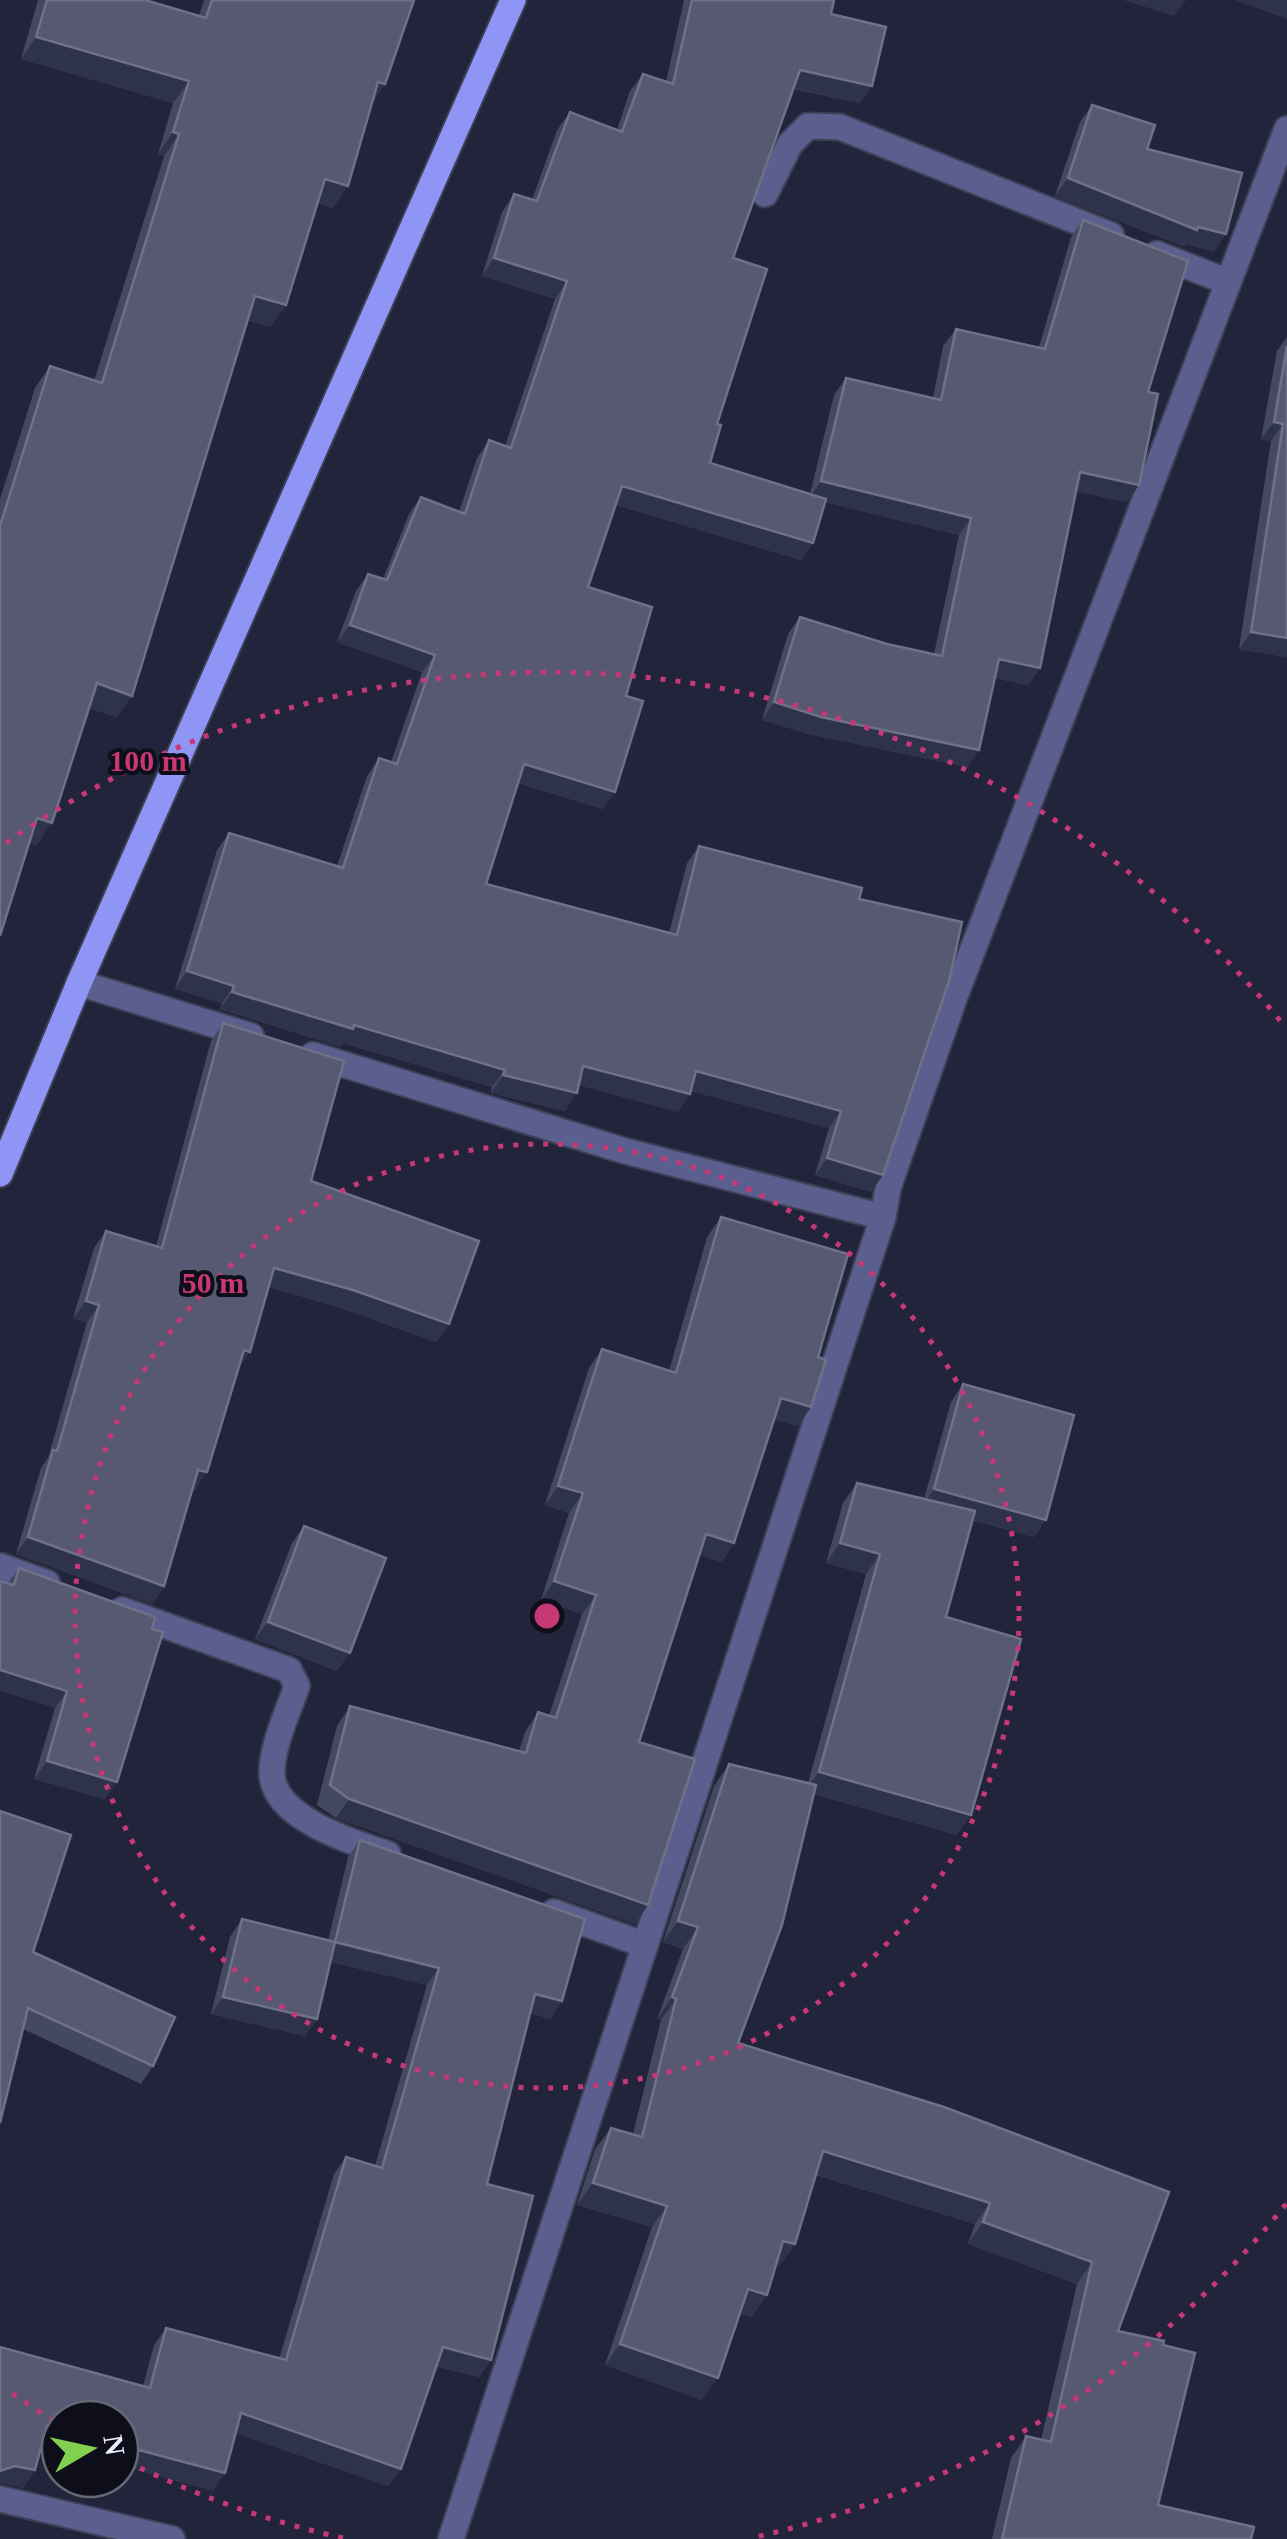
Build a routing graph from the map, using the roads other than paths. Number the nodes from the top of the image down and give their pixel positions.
1 (514, 0) edge
2 (1287, 128) edge
3 (765, 194) edge
4 (1228, 282) junction
5 (78, 983) junction
6 (0, 1174) edge
7 (883, 1217) junction
8 (0, 1566) edge
9 (420, 1866) edge
10 (532, 1905) edge
11 (645, 1944) junction
12 (0, 2500) edge
13 (172, 2539) edge
14 (452, 2539) edge

1 - 5 main road
2 - 4 street
3 - 4 street
4 - 7 street
5 - 6 main road
5 - 7 street
7 - 11 street
8 - 9 street
10 - 11 street
11 - 14 street
12 - 13 street

